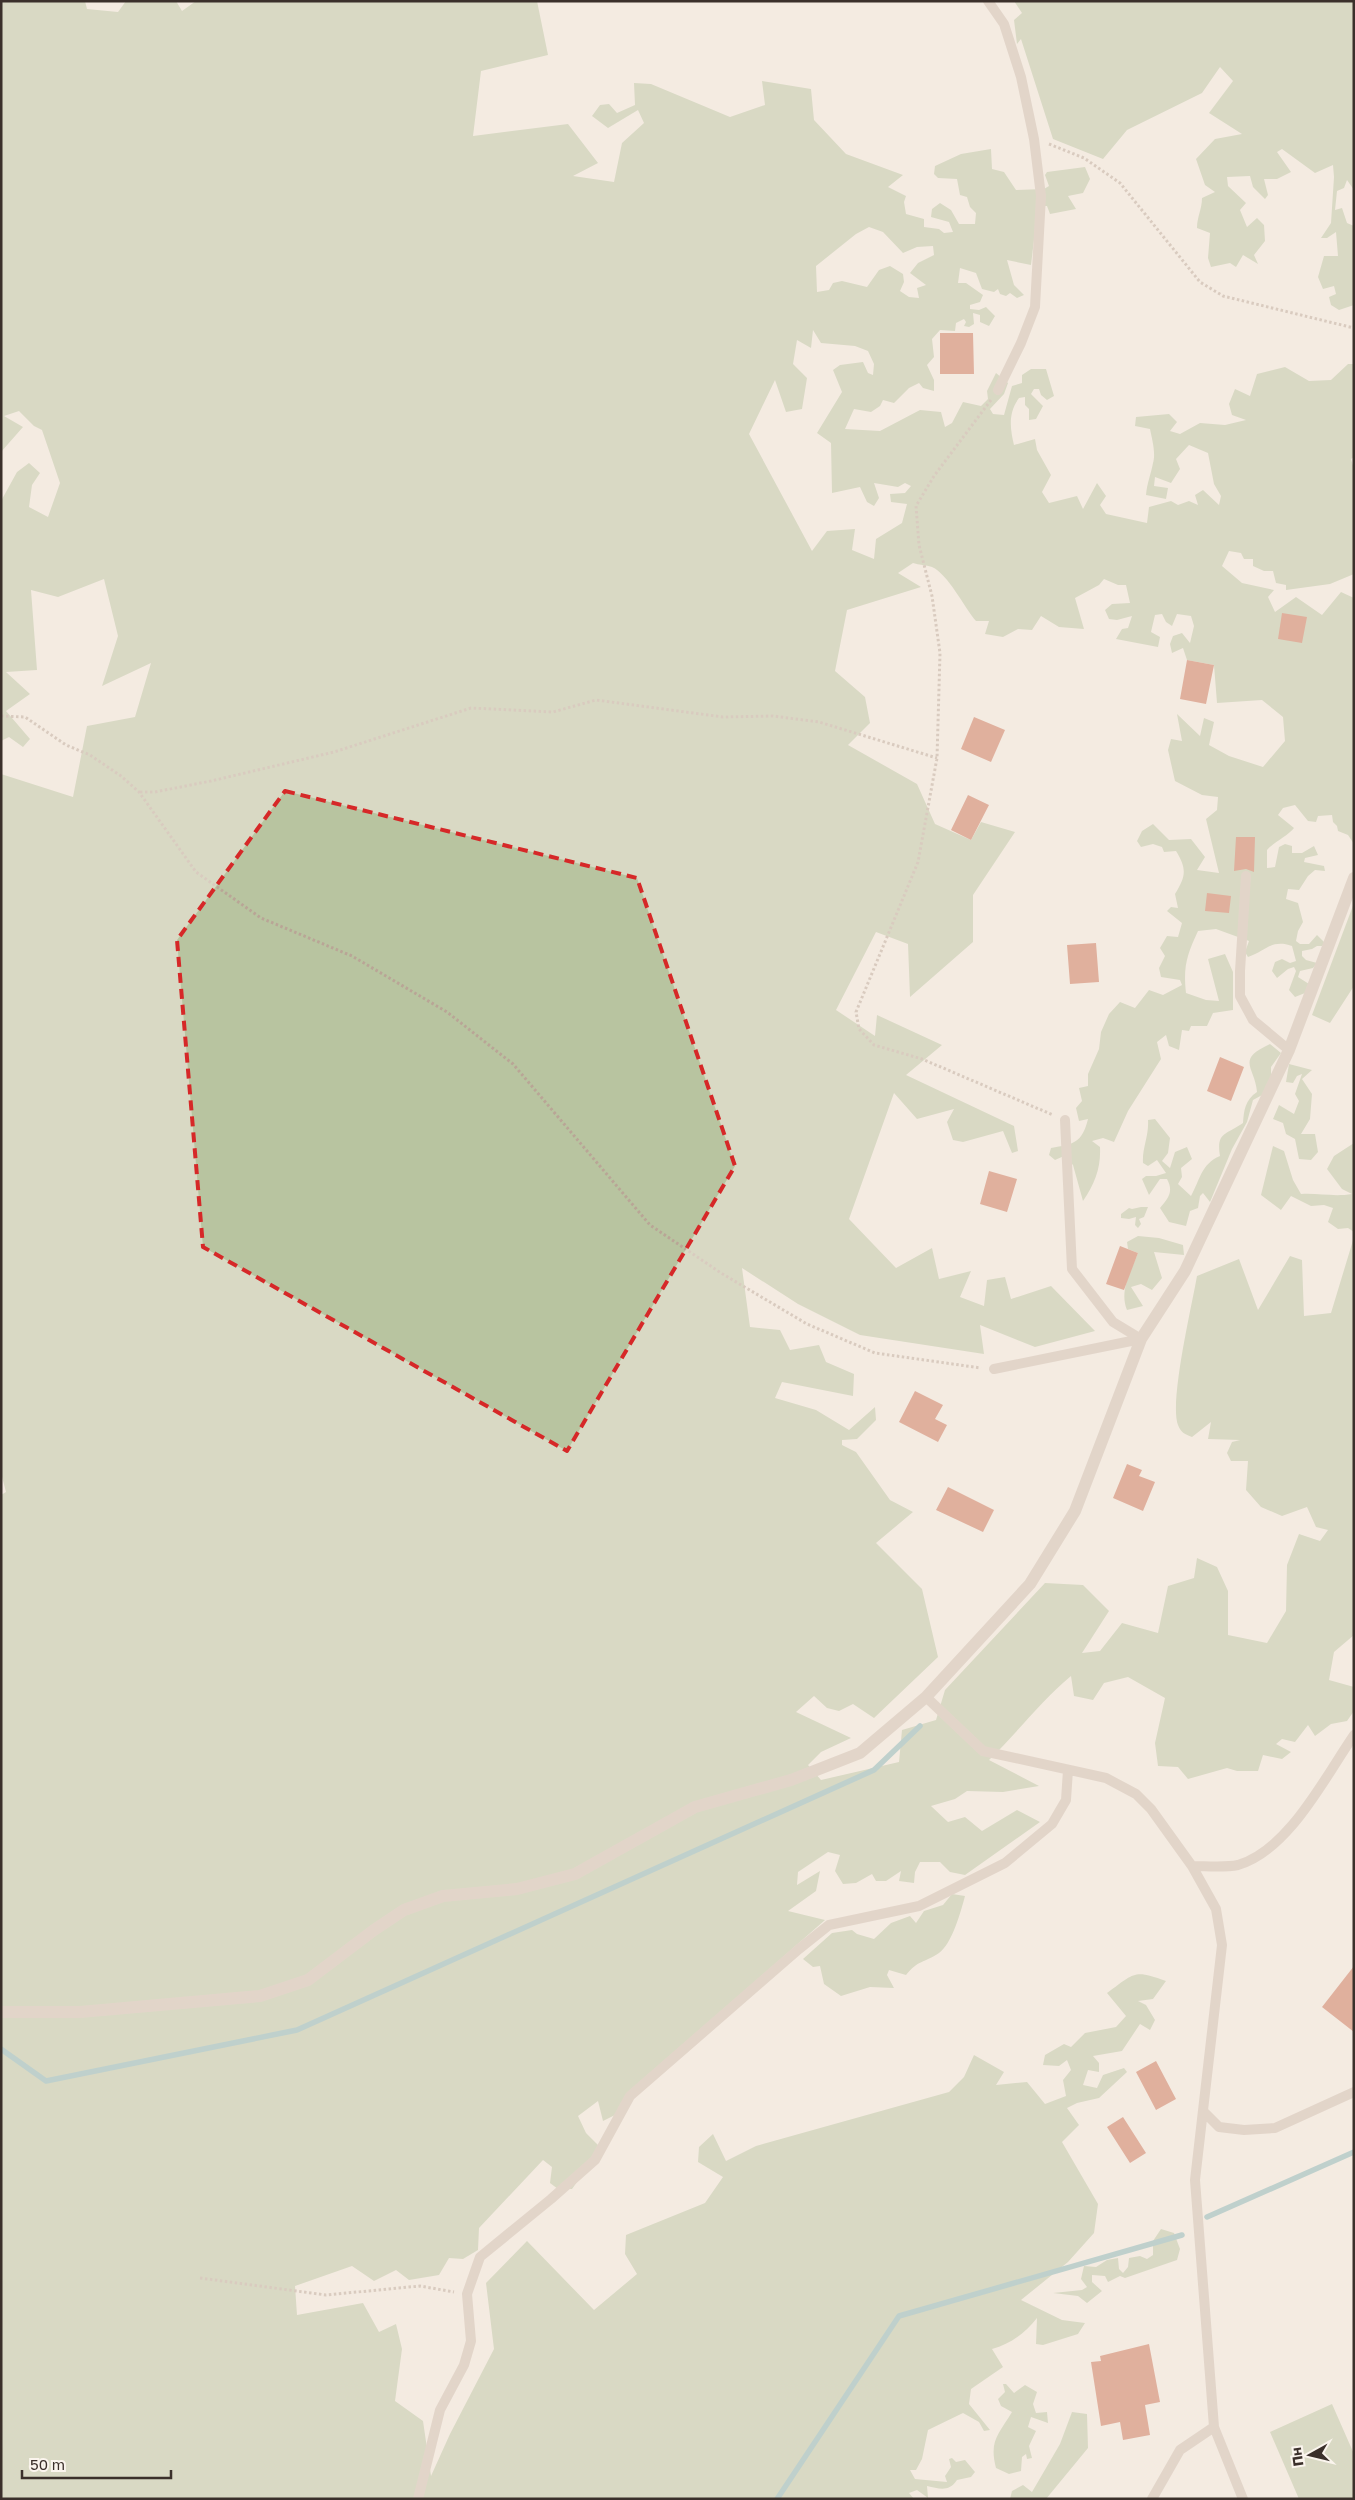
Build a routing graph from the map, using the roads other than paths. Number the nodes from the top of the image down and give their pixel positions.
1 (988, 1) edge
2 (998, 390) road end
3 (1246, 876) dead end
4 (1354, 878) edge
5 (1289, 1050) junction
6 (1065, 1120) road end
7 (1140, 1340) junction
8 (994, 1369) road end
9 (926, 1697) junction
10 (1354, 1735) edge
11 (1068, 1770) junction
12 (1192, 1866) junction
13 (1, 2012) edge
14 (1354, 2092) edge
15 (1203, 2111) junction
16 (1214, 2427) junction
17 (418, 2499) edge
18 (1152, 2499) edge
19 (1242, 2499) edge

1 - 2 lane
3 - 5 lane
4 - 5 street
5 - 7 street
6 - 7 lane
7 - 8 lane
7 - 9 street
9 - 11 lane
9 - 13 street
10 - 12 lane
11 - 12 lane
11 - 17 lane
12 - 15 lane
14 - 15 lane
15 - 16 lane
16 - 18 lane
16 - 19 lane

